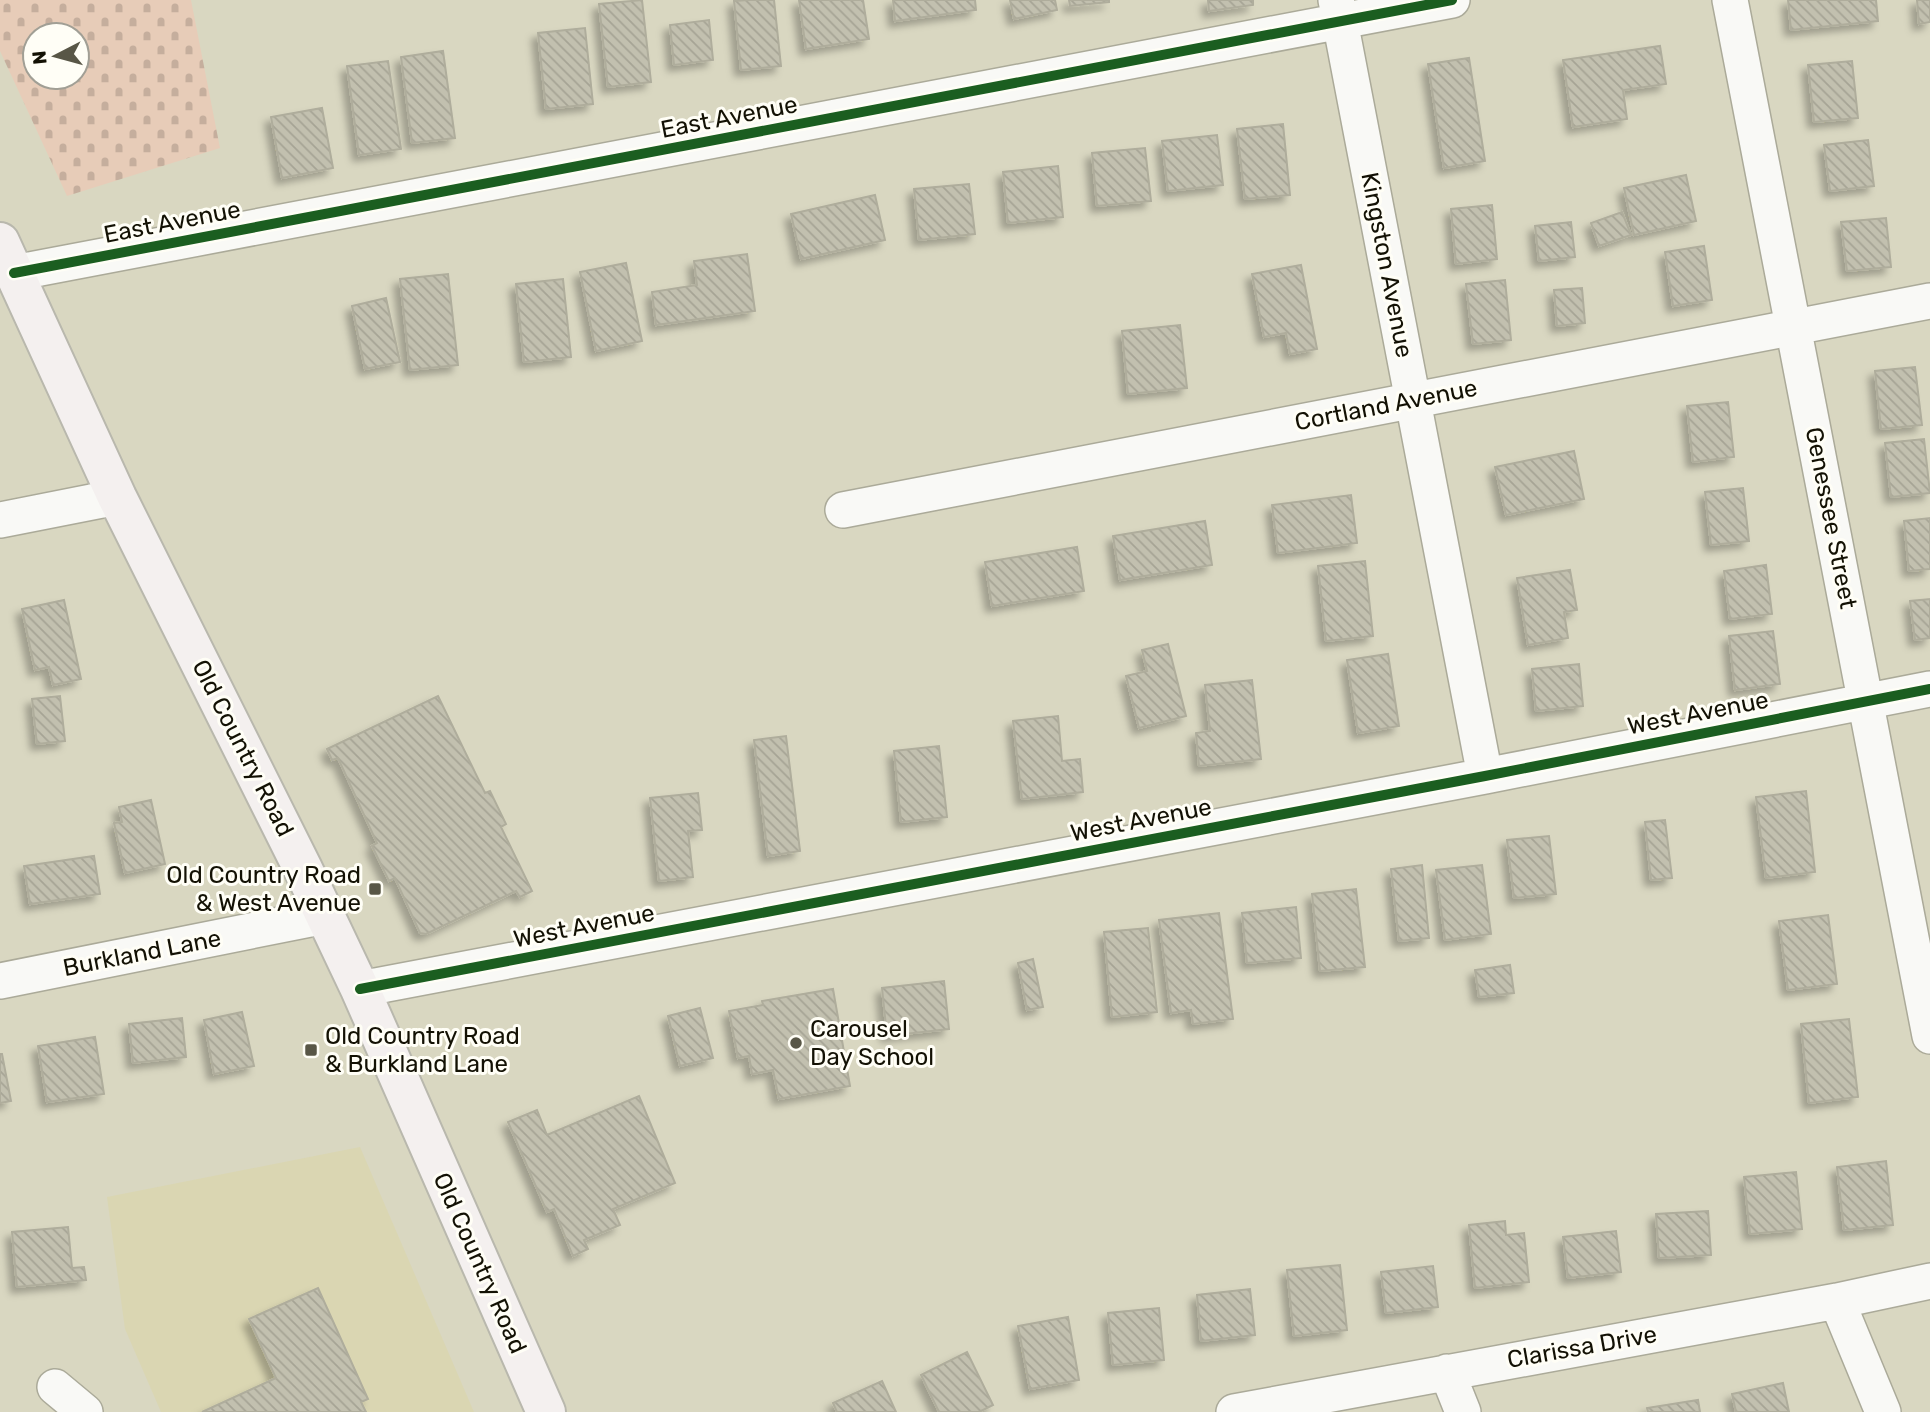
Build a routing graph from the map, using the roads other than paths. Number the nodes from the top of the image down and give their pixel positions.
1 (1452, 0) edge
2 (1730, 0) edge
3 (1338, 11) edge
4 (7, 257) edge
5 (1930, 301) edge
6 (1794, 327) junction
7 (1413, 400) junction
8 (117, 497) junction
9 (843, 510) dead end
10 (0, 520) edge
11 (1930, 689) edge
12 (1866, 702) junction
13 (1485, 776) junction
14 (324, 916) junction
15 (0, 981) edge
16 (360, 989) junction
17 (1930, 1036) edge
18 (1930, 1281) edge
19 (1836, 1301) junction
20 (1447, 1372) junction
21 (55, 1387) dead end
22 (85, 1412) edge
23 (546, 1412) edge
24 (1234, 1412) edge
25 (1463, 1412) edge
26 (1883, 1412) edge

1 - 3 street, East Avenue
2 - 6 street, Genessee Street
3 - 4 street, East Avenue
3 - 7 street, Kingston Avenue
4 - 8 main road, Old Country Road
5 - 6 street, Cortland Avenue
6 - 7 street, Cortland Avenue
6 - 12 street, Genessee Street
7 - 9 street, Cortland Avenue
7 - 13 street, Kingston Avenue
8 - 10 street
8 - 14 main road, Old Country Road
11 - 12 street, West Avenue
12 - 13 street, West Avenue
12 - 17 street, Genessee Street
13 - 16 street, West Avenue
14 - 15 street, Burkland Lane
14 - 16 main road, Old Country Road
16 - 23 main road, Old Country Road
18 - 19 street, Clarissa Drive
19 - 20 street, Clarissa Drive
19 - 26 street
20 - 24 street, Clarissa Drive
20 - 25 street
21 - 22 street

